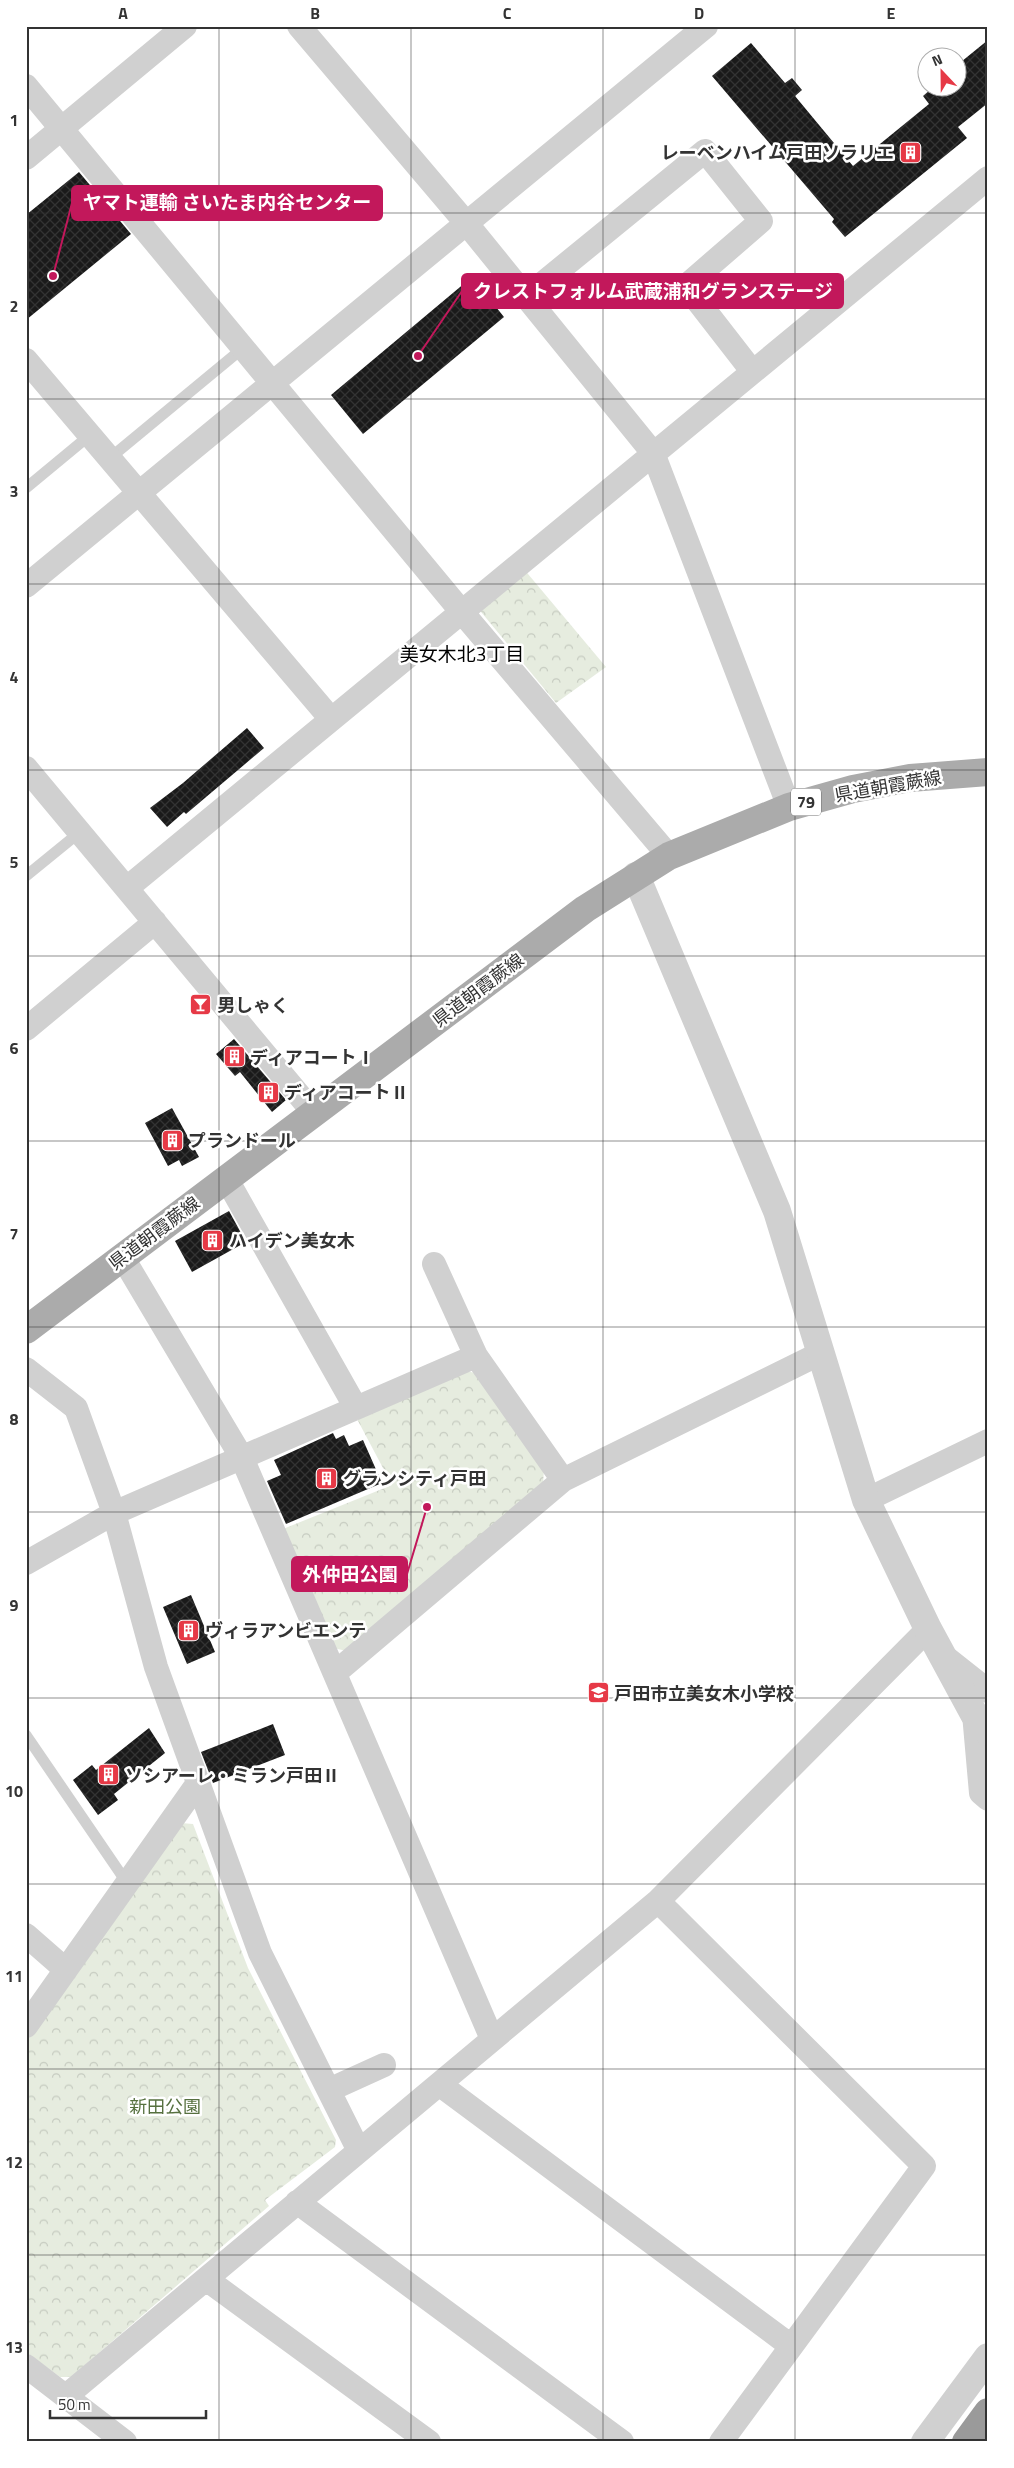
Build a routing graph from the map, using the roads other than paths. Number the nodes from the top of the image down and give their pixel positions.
1 (185, 26) edge
2 (298, 26) edge
3 (706, 26) edge
4 (26, 86) edge
5 (62, 129) junction
6 (26, 158) edge
7 (988, 178) edge
8 (467, 224) junction
9 (526, 297) junction
10 (244, 348) junction
11 (26, 360) edge
12 (752, 371) junction
13 (273, 384) junction
14 (90, 435) junction
15 (653, 453) junction
16 (110, 458) junction
17 (26, 488) edge
18 (140, 494) junction
19 (26, 586) edge
20 (461, 611) junction
21 (331, 719) junction
22 (26, 768) edge
23 (988, 772) edge
24 (789, 807) junction
25 (80, 832) junction
26 (669, 856) junction
27 (26, 876) edge
28 (636, 876) junction
29 (127, 888) junction
30 (155, 922) junction
31 (26, 1029) edge
32 (314, 1114) junction
33 (226, 1178) junction
34 (123, 1258) junction
35 (434, 1264) dead end
36 (26, 1330) edge
37 (821, 1354) junction
38 (476, 1356) junction
39 (26, 1369) edge
40 (356, 1408) junction
41 (988, 1442) edge
42 (242, 1458) junction
43 (563, 1480) junction
44 (866, 1500) junction
45 (114, 1513) junction
46 (26, 1564) edge
47 (928, 1629) junction
48 (942, 1654) junction
49 (335, 1673) junction
50 (988, 1691) edge
51 (981, 1723) edge
52 (26, 1735) edge
53 (198, 1782) junction
54 (988, 1799) edge
55 (127, 1883) junction
56 (658, 1901) junction
57 (26, 1935) edge
58 (66, 1970) junction
59 (26, 2026) edge
60 (492, 2039) junction
61 (384, 2065) dead end
62 (438, 2084) junction
63 (329, 2090) junction
64 (359, 2151) junction
65 (297, 2202) junction
66 (206, 2279) junction
67 (791, 2346) junction
68 (988, 2357) edge
69 (26, 2366) edge
70 (66, 2396) junction
71 (988, 2412) edge
72 (126, 2442) edge
73 (429, 2442) edge
74 (622, 2442) edge
75 (721, 2442) edge
76 (925, 2442) edge
77 (966, 2442) edge

1 - 5 street
2 - 8 street
3 - 8 street
4 - 5 street
5 - 6 street
5 - 10 street
7 - 12 street
8 - 9 street
8 - 13 street
9 - 12 street
9 - 15 street
10 - 13 street
10 - 16 lane
11 - 14 street
12 - 15 street
13 - 18 street
13 - 20 street
14 - 16 street
14 - 17 lane
15 - 20 street
15 - 24 street
16 - 18 street
18 - 19 street
18 - 21 street
20 - 21 street
20 - 26 street
21 - 29 street
22 - 25 street
23 - 24 main road, 県道朝霞蕨線 / 79
24 - 26 main road, 県道朝霞蕨線 / 79
25 - 27 lane
25 - 29 street
26 - 28 main road, 県道朝霞蕨線 / 79
28 - 32 main road, 県道朝霞蕨線 / 79
28 - 37 street
29 - 30 street
30 - 31 street
30 - 32 street
32 - 33 main road, 県道朝霞蕨線 / 79
33 - 34 main road, 県道朝霞蕨線 / 79
33 - 40 street
34 - 36 main road, 県道朝霞蕨線 / 79
34 - 42 street
35 - 38 street
37 - 43 street
37 - 44 street
38 - 40 street
38 - 43 street
39 - 45 street
40 - 42 street
41 - 44 street
42 - 45 street
42 - 49 street
43 - 49 street
44 - 47 street
45 - 46 street
45 - 53 street
47 - 48 street
47 - 56 street
48 - 50 street
48 - 51 street
49 - 60 street
51 - 54 street
52 - 55 lane
53 - 55 street
53 - 63 street
55 - 58 street
56 - 60 street
56 - 67 street
57 - 58 street
58 - 59 street
60 - 62 street
61 - 63 street
62 - 64 street
62 - 67 street
63 - 64 street
64 - 65 street
65 - 66 street
65 - 74 street
66 - 70 street
66 - 73 street
67 - 75 street
68 - 76 street
69 - 70 street
70 - 72 street
71 - 77 highway

